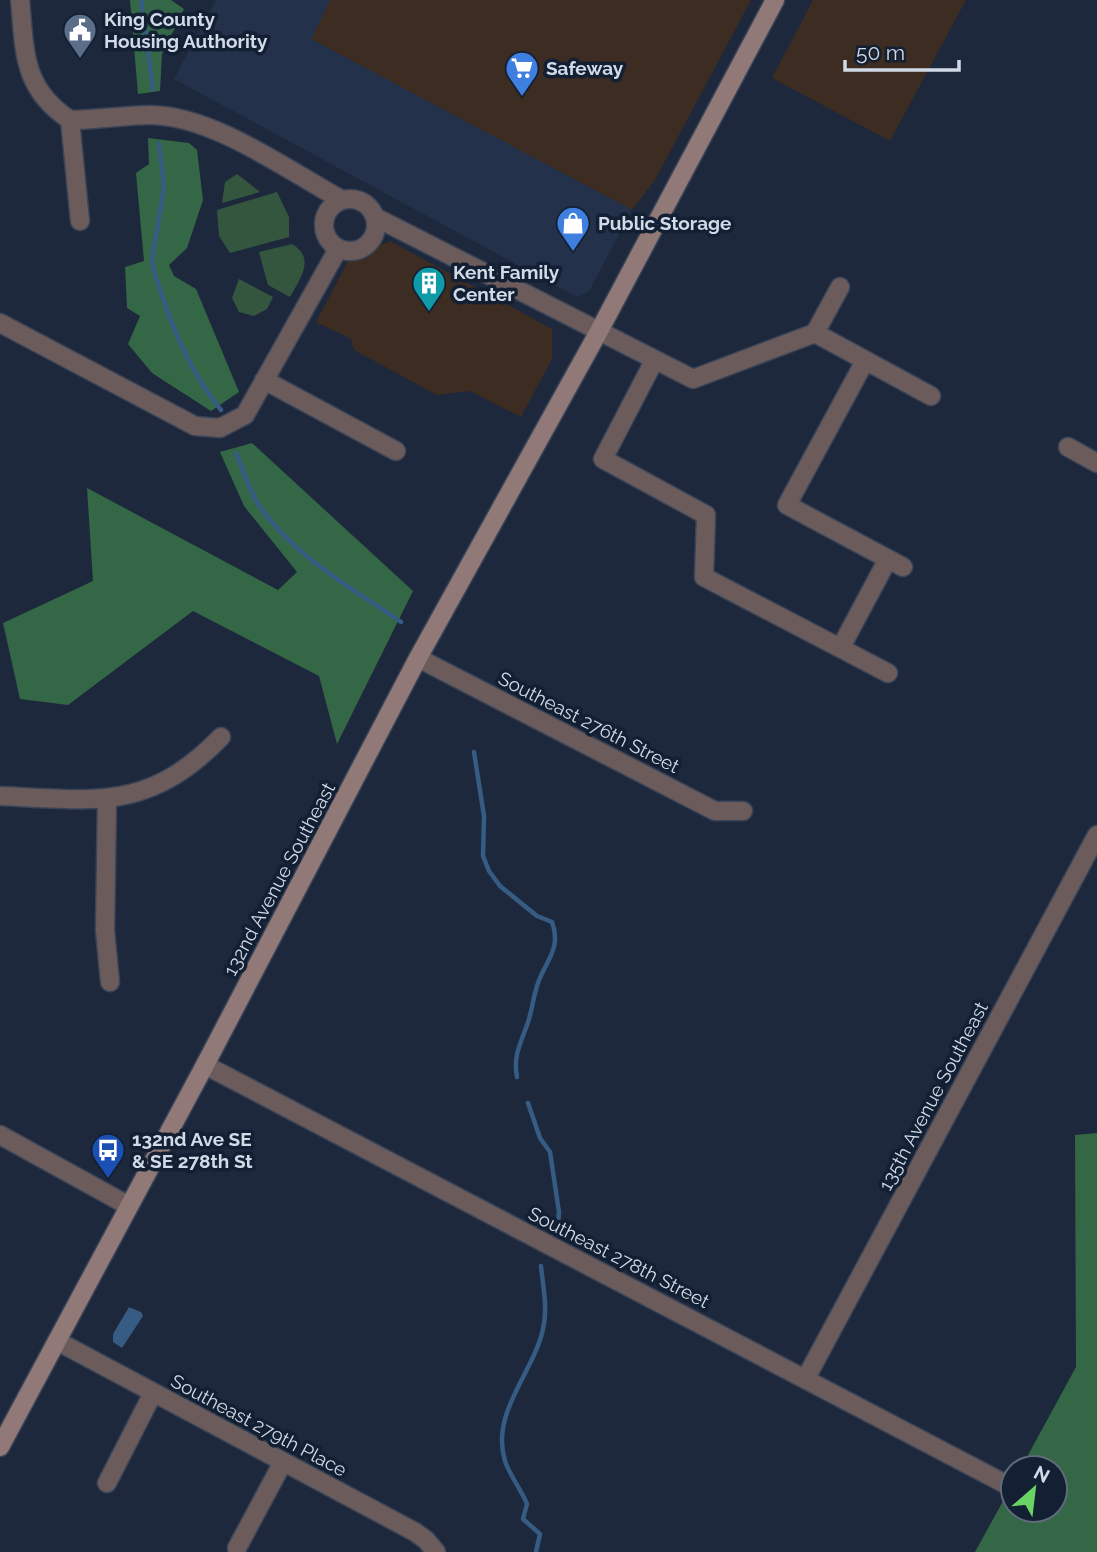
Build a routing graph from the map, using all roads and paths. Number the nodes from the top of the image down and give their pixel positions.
1 (20, 0) edge
2 (775, 0) edge
3 (70, 120) junction
4 (342, 200) junction
5 (375, 217) junction
6 (80, 220) dead end
7 (338, 248) junction
8 (840, 287) dead end
9 (0, 323) edge
10 (597, 333) junction
11 (815, 333) junction
12 (654, 361) junction
13 (865, 361) junction
14 (264, 380) junction
15 (931, 396) dead end
16 (1068, 447) dead end
17 (396, 451) dead end
18 (1097, 463) edge
19 (841, 647) junction
20 (418, 657) junction
21 (888, 673) dead end
22 (221, 737) dead end
23 (0, 796) edge
24 (107, 800) junction
25 (743, 811) dead end
26 (1097, 835) edge
27 (110, 982) dead end
28 (205, 1065) junction
29 (0, 1135) edge
30 (129, 1206) junction
31 (57, 1341) junction
32 (806, 1378) junction
33 (153, 1392) junction
34 (0, 1447) edge
35 (284, 1462) junction
36 (999, 1481) edge
37 (107, 1483) dead end
38 (237, 1549) dead end
39 (436, 1552) edge

1 - 3 street
2 - 10 main road, 132nd Avenue Southeast
3 - 4 street
3 - 6 street
4 - 5 street
4 - 7 street
5 - 7 street
5 - 10 street
7 - 14 street
8 - 11 street
9 - 14 street
10 - 12 street
10 - 20 main road, 132nd Avenue Southeast
11 - 12 street
11 - 13 street
12 - 19 street
13 - 15 street
13 - 19 street
14 - 17 street
16 - 18 street
19 - 21 street
20 - 25 street, Southeast 276th Street
20 - 28 main road, 132nd Avenue Southeast
22 - 24 street
23 - 24 street
24 - 27 street
26 - 32 street, 135th Avenue Southeast
28 - 30 main road, 132nd Avenue Southeast
28 - 32 street, Southeast 278th Street
29 - 30 street
30 - 31 main road, 132nd Avenue Southeast
31 - 33 street, Southeast 279th Place
31 - 34 main road, 132nd Avenue Southeast
32 - 36 street, Southeast 278th Street
33 - 35 street, Southeast 279th Place
33 - 37 street
35 - 38 street
35 - 39 street, Southeast 279th Place

